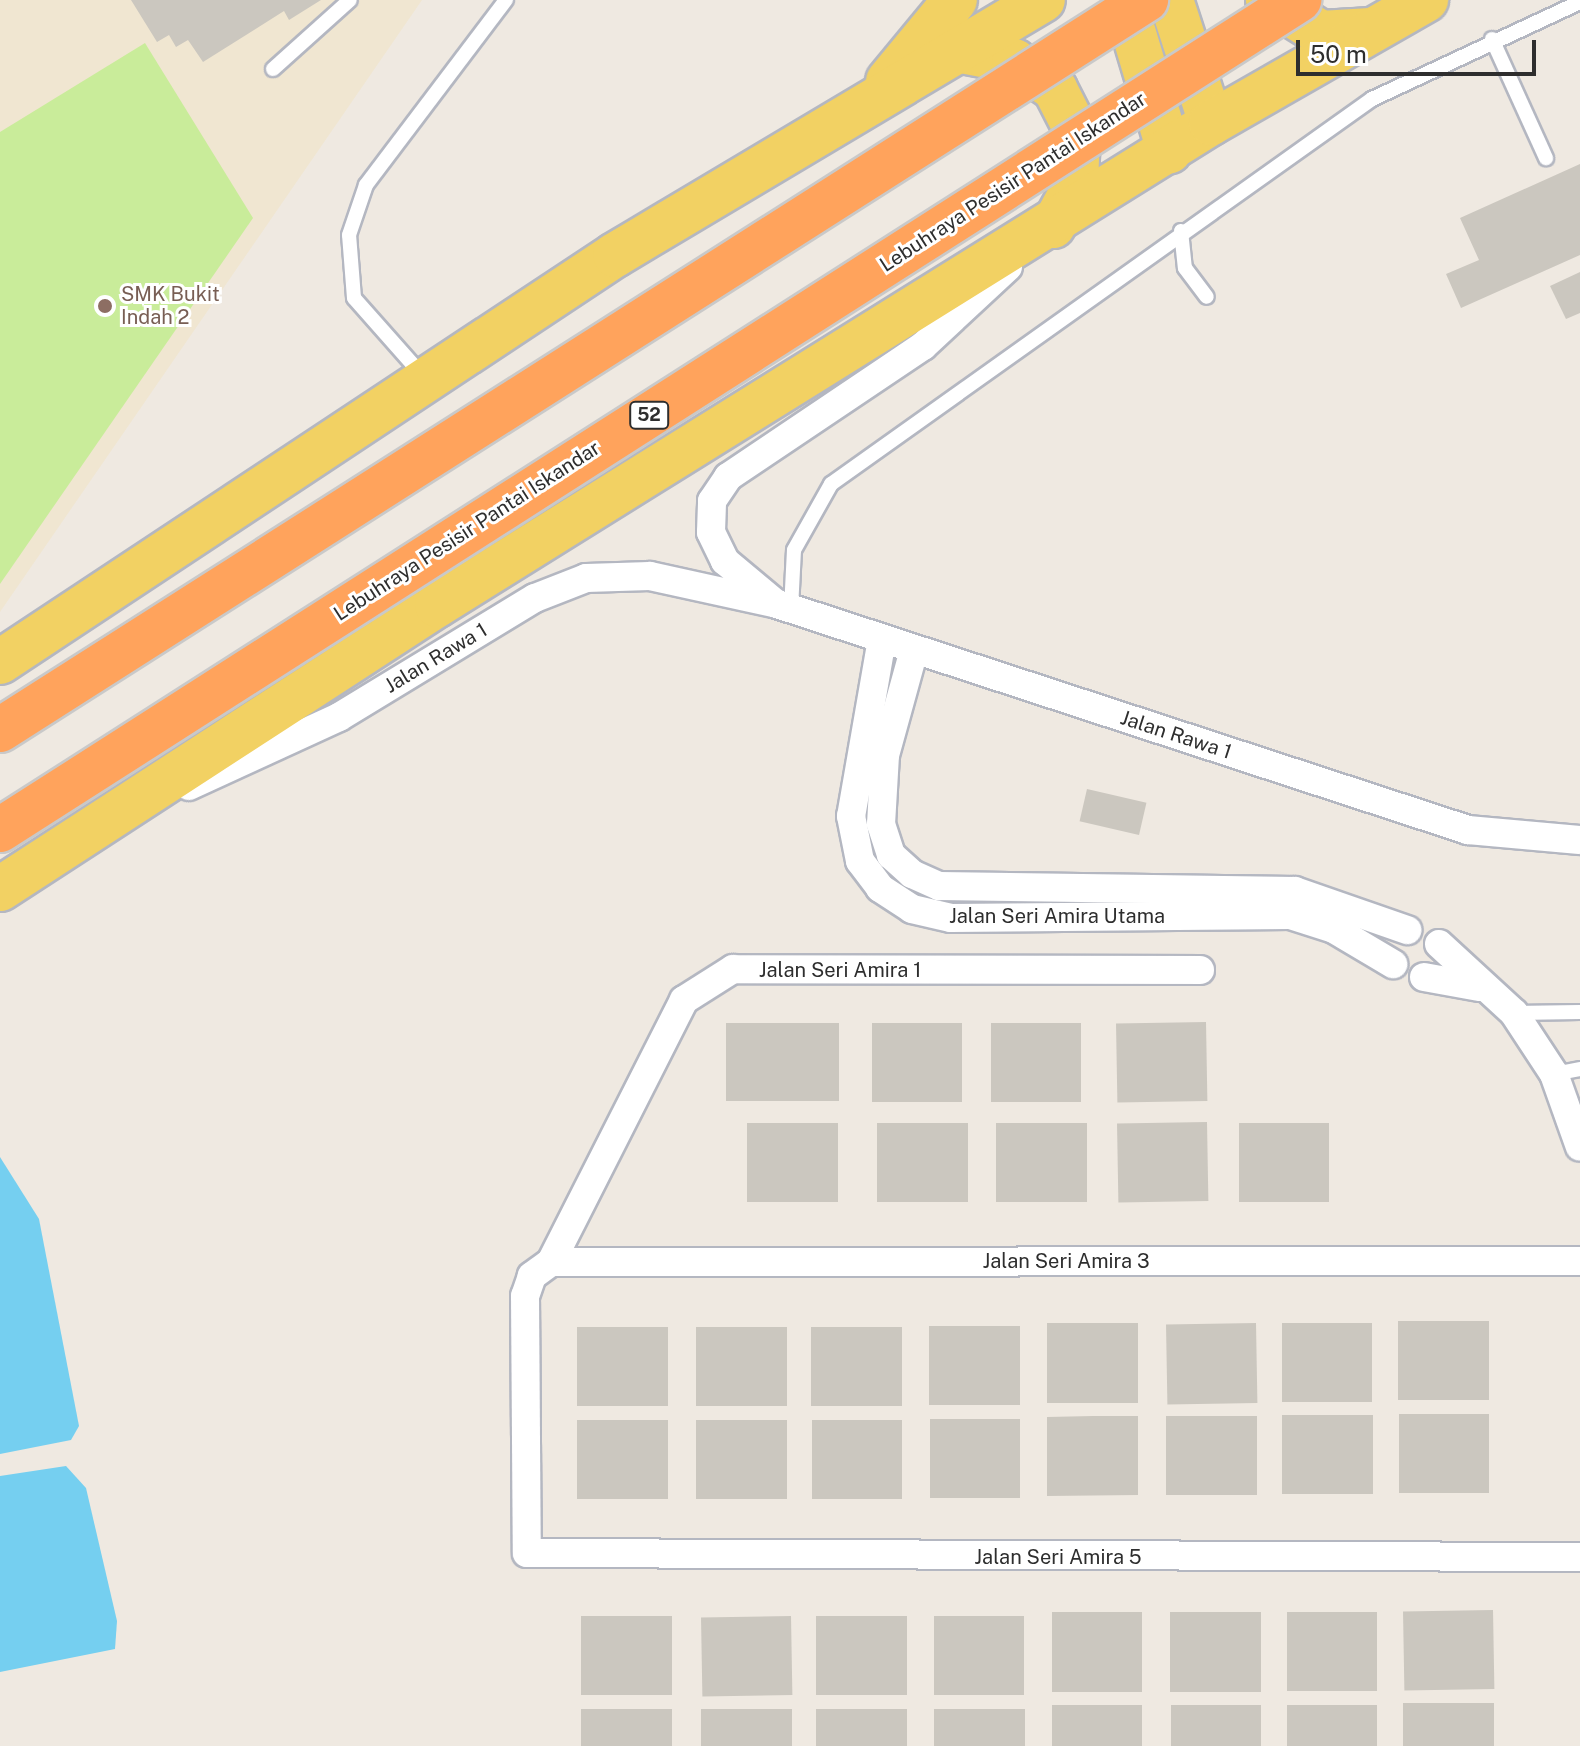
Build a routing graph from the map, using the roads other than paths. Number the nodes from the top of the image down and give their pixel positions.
1 (350, 0) edge
2 (506, 0) edge
3 (955, 0) edge
4 (1043, 0) edge
5 (1124, 0) edge
6 (1146, 0) edge
7 (1171, 0) edge
8 (1268, 0) edge
9 (1299, 0) edge
10 (1426, 0) edge
11 (1580, 2) edge
12 (1371, 30) junction
13 (1492, 39) junction
14 (961, 51) junction
15 (273, 69) dead end
16 (862, 109) junction
17 (1211, 123) junction
18 (1169, 151) junction
19 (1546, 158) dead end
20 (1053, 226) junction
21 (1181, 231) junction
22 (1207, 297) dead end
23 (426, 379) junction
24 (784, 607) junction
25 (882, 639) junction
26 (914, 650) junction
27 (0, 662) edge
28 (0, 730) edge
29 (111, 822) junction
30 (0, 830) edge
31 (1580, 840) edge
32 (0, 889) edge
33 (1380, 920) junction
34 (1407, 930) dead end
35 (1439, 944) dead end
36 (1366, 947) junction
37 (1393, 964) dead end
38 (1200, 970) dead end
39 (1424, 977) dead end
40 (1479, 987) junction
41 (1580, 1012) edge
42 (1514, 1013) junction
43 (1567, 1071) edge
44 (1580, 1147) edge
45 (1580, 1261) edge
46 (551, 1262) junction
47 (535, 1557) joint
48 (1580, 1557) edge

1 - 15 lane
2 - 23 lane
3 - 16 main road
4 - 14 main road
5 - 18 main road
6 - 28 highway, bridge
7 - 17 main road
8 - 12 main road
9 - 30 highway, Lebuhraya Pesisir Pantai Iskandar / 52, bridge
10 - 12 main road
11 - 13 lane
12 - 17 main road
13 - 19 lane
13 - 21 lane
14 - 16 main road
14 - 20 main road
16 - 23 main road
17 - 18 main road
18 - 20 main road
20 - 24 street, Jalan Rawa 1
20 - 29 main road
21 - 22 lane
21 - 24 lane
23 - 27 main road
24 - 25 street, Jalan Rawa 1
24 - 29 street, Jalan Rawa 1
25 - 26 street, Jalan Rawa 1
25 - 36 street, Jalan Seri Amira Utama
26 - 31 street, Jalan Rawa 1
26 - 33 street, Jalan Seri Amira Utama
29 - 32 main road
33 - 34 street, Jalan Seri Amira Utama
33 - 36 street
35 - 40 street
36 - 37 street, Jalan Seri Amira Utama
38 - 46 street, Jalan Seri Amira 1
39 - 40 street
40 - 42 street
41 - 42 lane
42 - 43 street
43 - 44 street
45 - 46 street, Jalan Seri Amira 3
46 - 47 street, Jalan Seri Amira 1
47 - 48 street, Jalan Seri Amira 5

